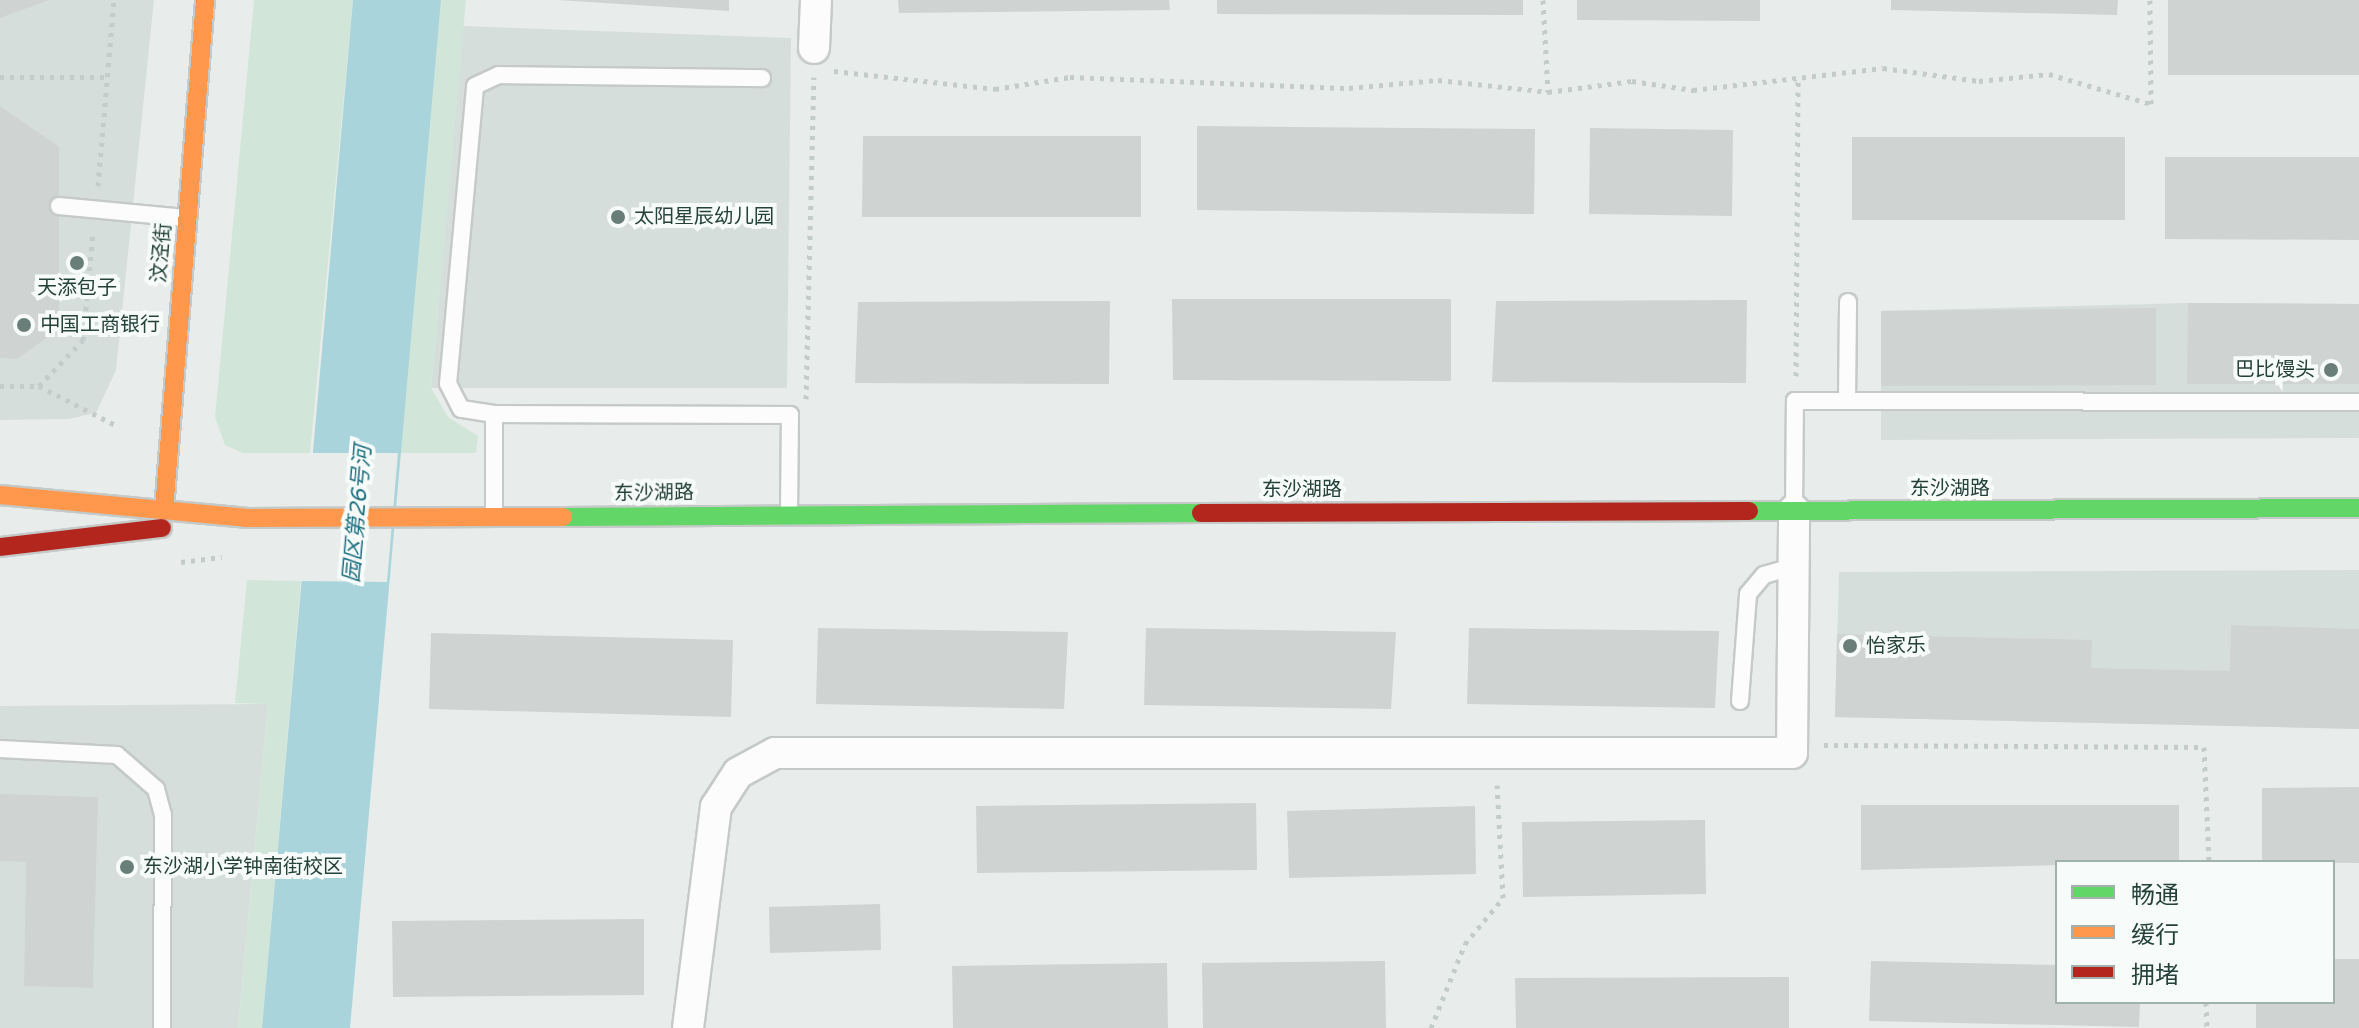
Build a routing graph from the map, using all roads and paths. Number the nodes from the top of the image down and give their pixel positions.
1 (205, 0) edge
2 (816, 0) edge
3 (1543, 0) edge
4 (2150, 0) edge
5 (814, 48) dead end
6 (0, 77) edge
7 (108, 77) dead end
8 (1798, 77) junction
9 (762, 78) dead end
10 (1548, 92) junction
11 (59, 206) dead end
12 (187, 218) junction
13 (1848, 302) dead end
14 (39, 386) dead end
15 (1795, 401) junction
16 (1847, 401) junction
17 (2359, 402) edge
18 (806, 404) dead end
19 (494, 414) junction
20 (119, 427) dead end
21 (0, 495) edge
22 (2359, 508) edge
23 (164, 510) junction
24 (1794, 510) junction
25 (789, 515) junction
26 (494, 517) junction
27 (246, 518) junction
28 (0, 547) edge
29 (1795, 566) junction
30 (1740, 701) dead end
31 (0, 749) edge
32 (1495, 753) junction
33 (1792, 753) junction
34 (2209, 860) edge
35 (2206, 1004) edge
36 (162, 1028) edge
37 (688, 1028) edge
38 (1431, 1028) edge
39 (2207, 1028) edge

1 - 12 main road, 汶泾街
2 - 5 street
3 - 10 path
4 - 8 path
6 - 7 path
8 - 10 path
8 - 15 path
9 - 19 lane
10 - 18 path
11 - 12 lane
12 - 23 main road, 汶泾街
13 - 16 lane
14 - 20 path
15 - 16 lane
15 - 24 lane
16 - 17 lane
19 - 25 lane
19 - 26 lane
21 - 23 main road, 东沙湖路
22 - 24 main road, 东沙湖路
23 - 27 main road, 东沙湖路
24 - 25 main road, 东沙湖路
24 - 29 street
25 - 26 main road, 东沙湖路
26 - 27 main road, 东沙湖路
27 - 28 main road, 东沙湖路
29 - 30 lane
29 - 33 street
31 - 36 lane
32 - 33 street
32 - 37 street
32 - 38 path
33 - 34 path
35 - 39 path

